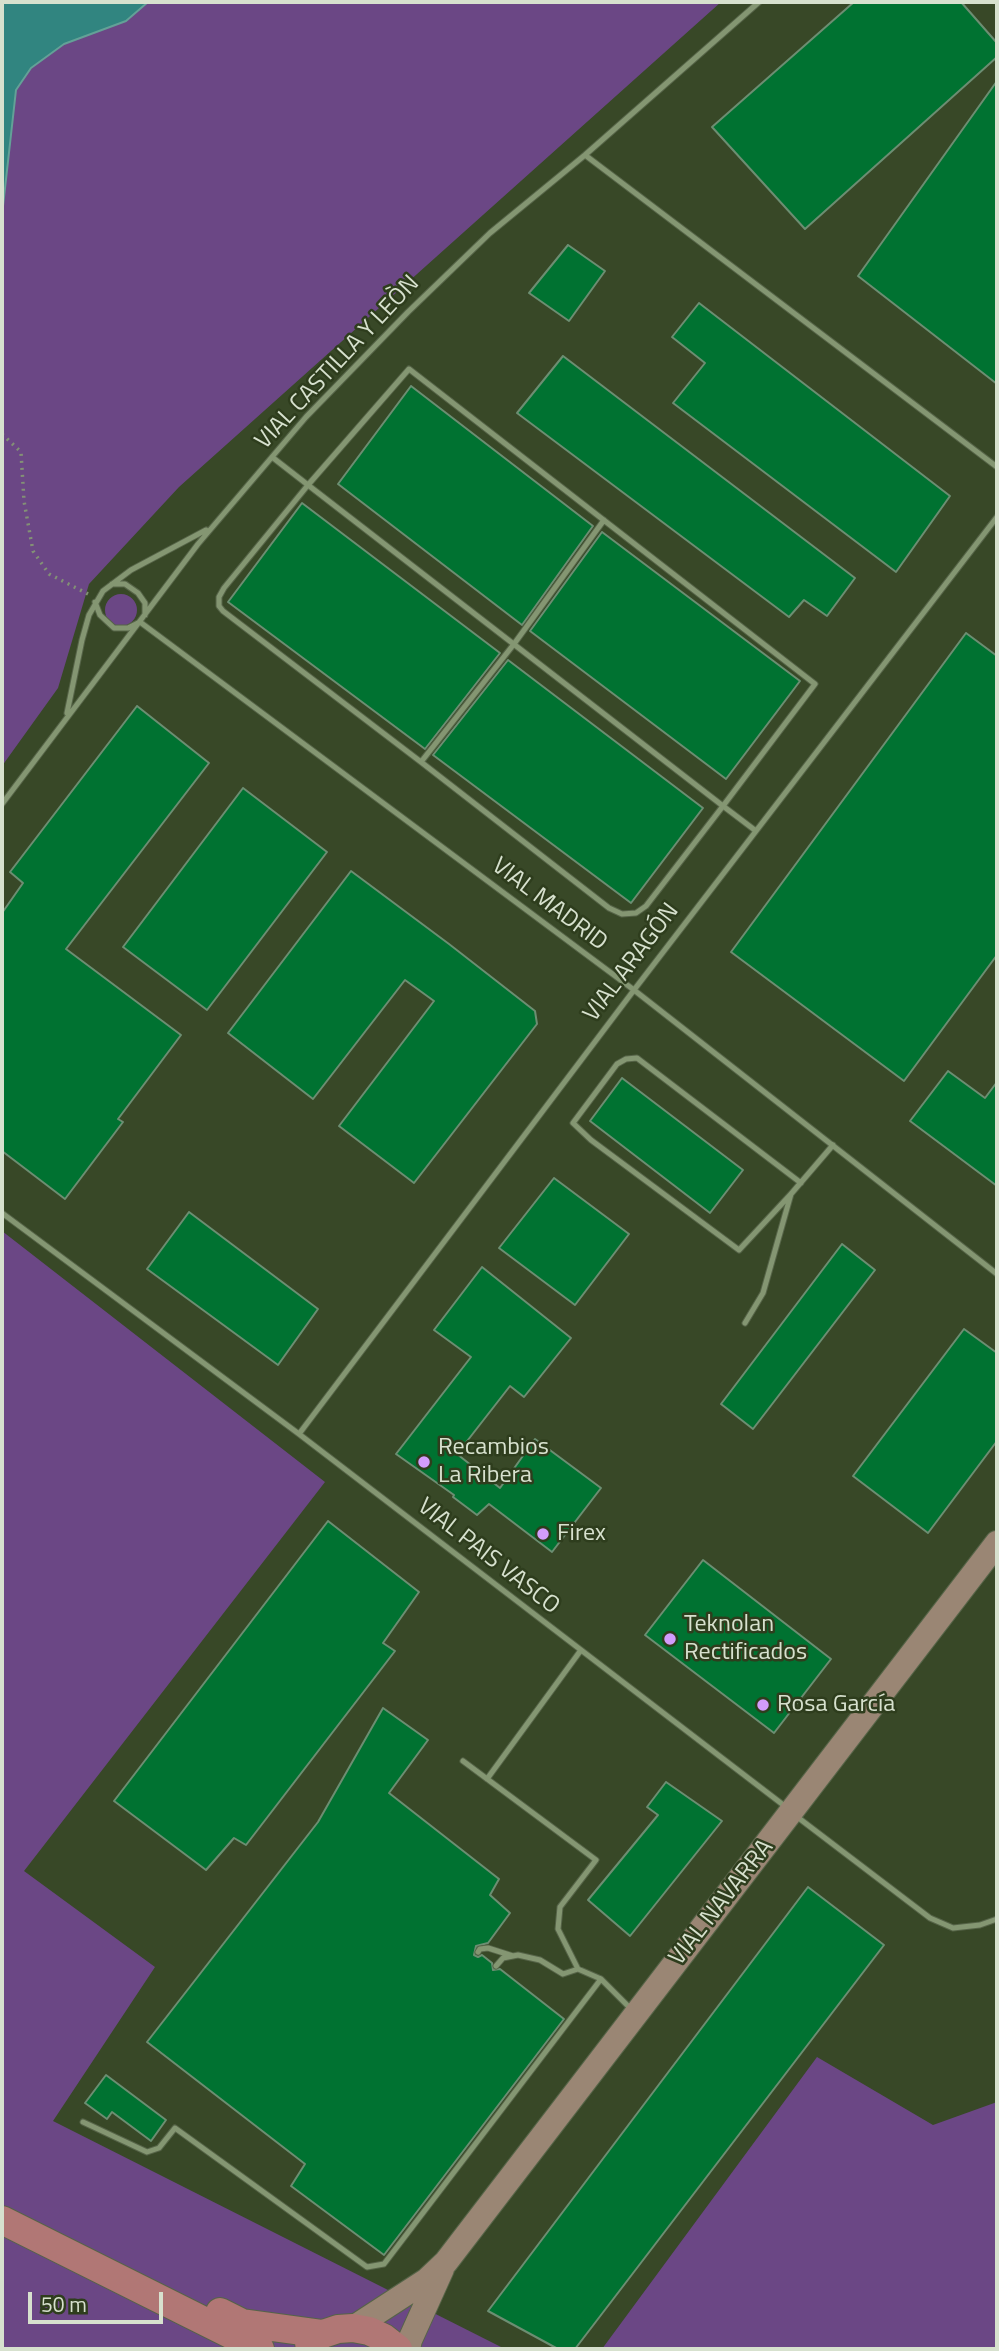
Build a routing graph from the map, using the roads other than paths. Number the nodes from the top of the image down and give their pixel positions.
1 (760, 2) edge
2 (585, 155) junction
3 (272, 457) junction
4 (997, 467) edge
5 (308, 485) junction
6 (997, 517) edge
7 (604, 520) junction
8 (212, 527) junction
9 (109, 585) junction
10 (95, 599) junction
11 (145, 616) junction
12 (140, 622) junction
13 (514, 644) junction
14 (64, 722) junction
15 (421, 762) junction
16 (2, 804) edge
17 (723, 806) junction
18 (756, 831) junction
19 (634, 990) junction
20 (832, 1145) junction
21 (801, 1184) junction
22 (791, 1194) junction
23 (2, 1213) edge
24 (997, 1274) edge
25 (745, 1323) dead end
26 (299, 1434) junction
27 (997, 1543) edge
28 (581, 1650) junction
29 (463, 1761) dead end
30 (487, 1779) junction
31 (792, 1812) junction
32 (997, 1919) edge
33 (478, 1952) dead end
34 (513, 1956) junction
35 (496, 1966) dead end
36 (578, 1969) junction
37 (601, 1979) junction
38 (636, 2015) junction
39 (83, 2122) dead end
40 (2, 2220) edge
41 (446, 2262) junction
42 (120, 2279) junction
43 (354, 2328) junction
44 (312, 2341) edge
45 (225, 2349) edge
46 (260, 2349) edge
47 (398, 2349) edge
48 (408, 2349) edge

1 - 2 lane, VIAL CASTILLA Y LEÒN
2 - 3 lane, VIAL CASTILLA Y LEÒN
2 - 4 lane
3 - 5 lane
3 - 8 lane, VIAL CASTILLA Y LEÒN
5 - 7 lane
5 - 13 lane
5 - 15 lane
6 - 18 lane, VIAL ARAGÓN
7 - 13 lane
7 - 17 lane
8 - 9 lane
8 - 11 lane, VIAL CASTILLA Y LEÒN
9 - 10 lane
9 - 11 lane
10 - 12 lane
10 - 14 lane
11 - 12 lane, VIAL CASTILLA Y LEÒN
12 - 14 lane, VIAL CASTILLA Y LEÒN
12 - 19 lane, VIAL MADRID
13 - 15 lane
13 - 17 lane
14 - 16 lane, VIAL CASTILLA Y LEÒN
15 - 17 lane
17 - 18 lane
18 - 19 lane, VIAL ARAGÓN
19 - 20 lane, VIAL MADRID
19 - 26 lane, VIAL ARAGÓN
20 - 21 lane
20 - 24 lane, VIAL MADRID
21 - 22 lane
21 - 22 lane
22 - 25 lane
23 - 26 lane, VIAL PAIS VASCO
26 - 28 lane, VIAL PAIS VASCO
27 - 31 street, VIAL NAVARRA
28 - 30 lane
28 - 31 lane, VIAL PAIS VASCO
29 - 30 lane
30 - 36 lane
31 - 32 lane, VIAL PAIS VASCO
31 - 38 street, VIAL NAVARRA
33 - 34 lane
34 - 35 lane
34 - 36 lane
36 - 37 lane
37 - 38 lane
37 - 39 lane
38 - 41 street, VIAL NAVARRA
40 - 42 main road
41 - 43 street, VIAL NAVARRA
41 - 48 street, VIAL NAVARRA
42 - 44 main road
42 - 45 main road
42 - 46 main road
43 - 44 main road
43 - 47 main road

